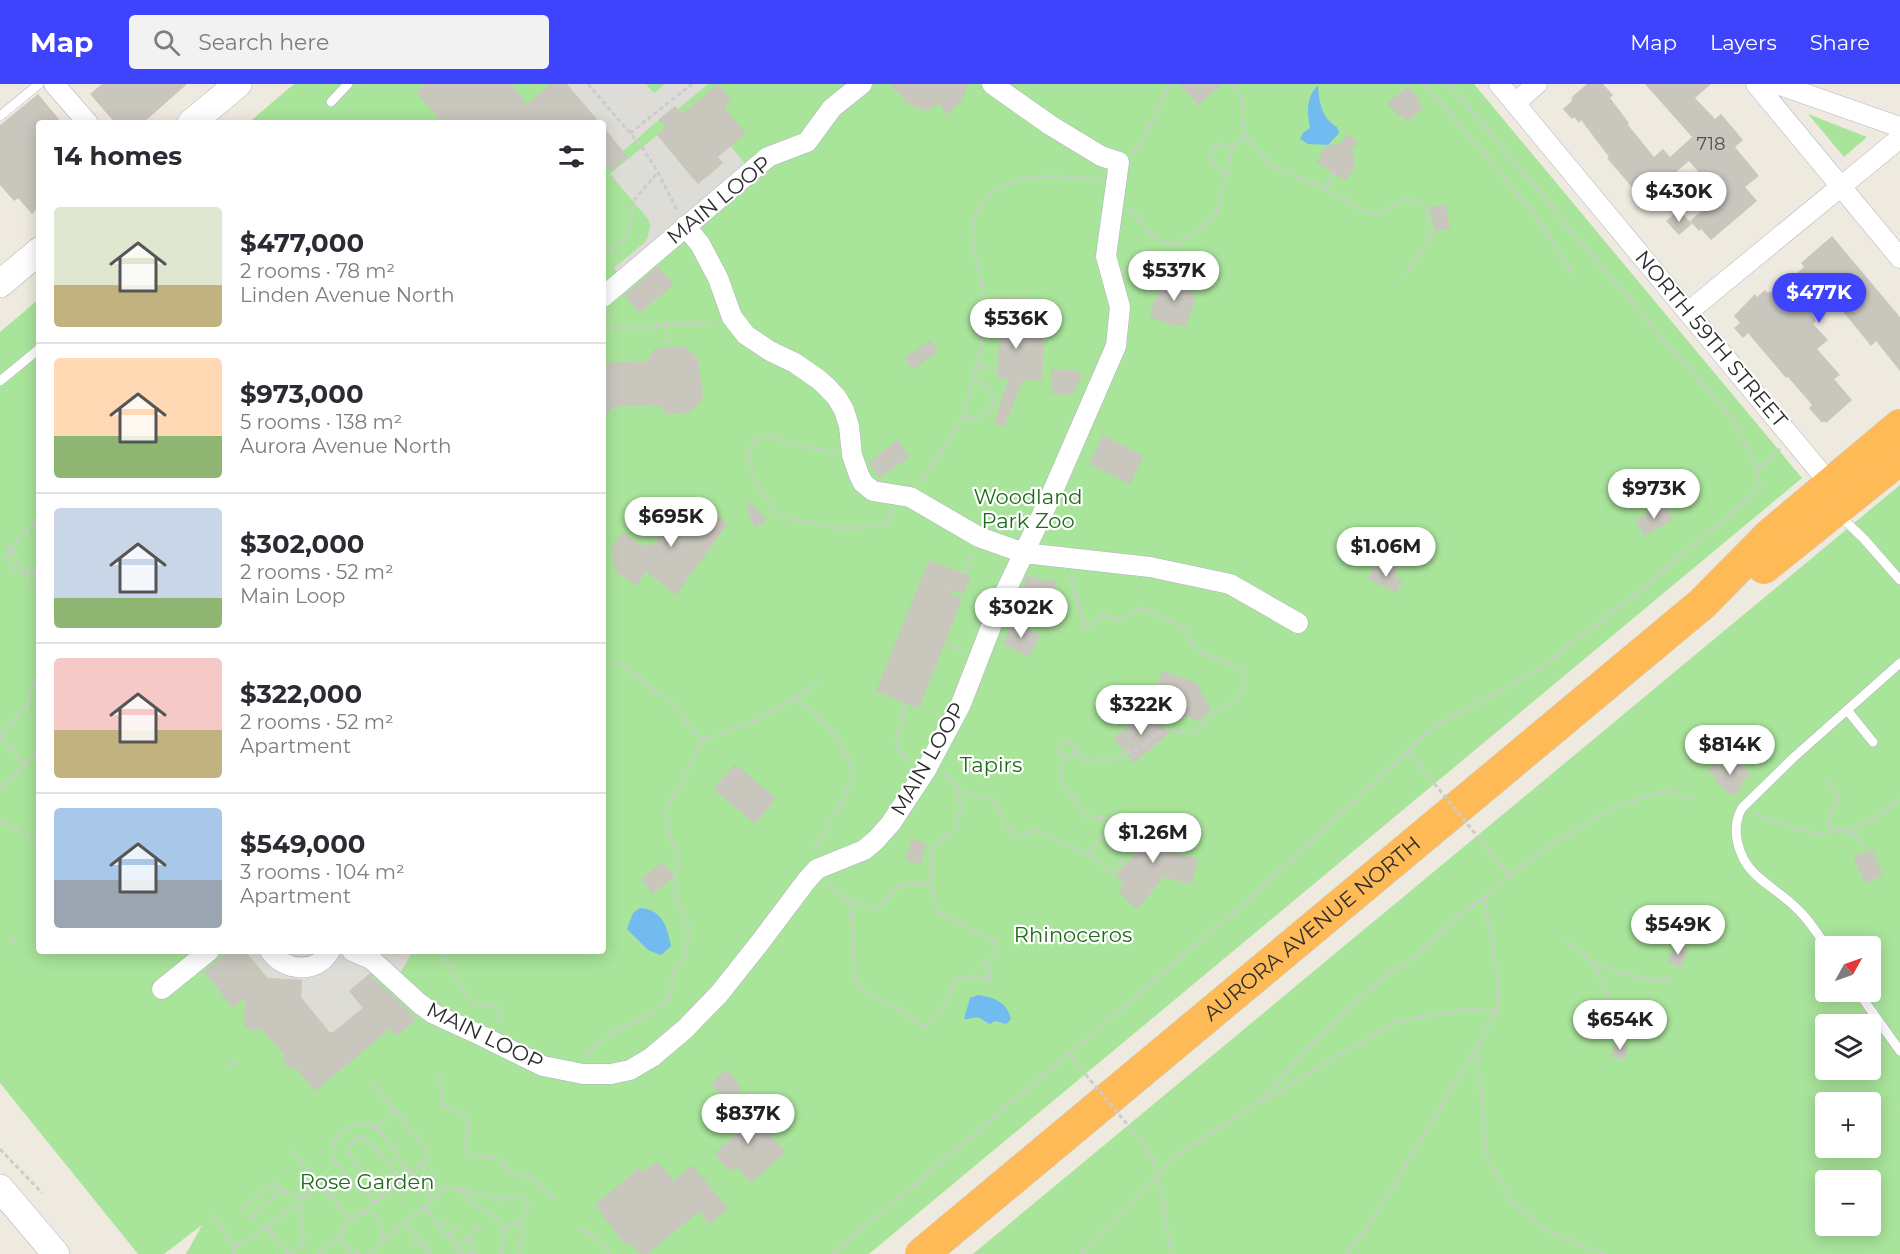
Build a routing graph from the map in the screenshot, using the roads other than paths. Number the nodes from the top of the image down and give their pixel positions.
1 (39, 84) edge
2 (54, 84) edge
3 (238, 84) edge
4 (348, 84) edge
5 (862, 84) edge
6 (992, 84) edge
7 (1499, 84) edge
8 (1537, 84) edge
9 (1756, 84) edge
10 (1777, 84) edge
11 (331, 102) dead end
12 (1515, 103) junction
13 (0, 116) edge
14 (85, 120) edge
15 (195, 120) edge
16 (1900, 127) edge
17 (1900, 138) edge
18 (1841, 187) junction
19 (685, 226) junction
20 (36, 254) edge
21 (1900, 258) edge
22 (0, 284) edge
23 (606, 294) edge
24 (1688, 312) junction
25 (36, 351) edge
26 (0, 381) edge
27 (1900, 426) edge
28 (1900, 458) edge
29 (1833, 498) junction
30 (1024, 553) junction
31 (1898, 574) edge
32 (1298, 623) dead end
33 (1900, 663) edge
34 (1847, 710) junction
35 (1873, 742) dead end
36 (1819, 936) edge
37 (205, 954) edge
38 (272, 954) edge
39 (327, 954) edge
40 (360, 954) edge
41 (162, 989) dead end
42 (1865, 1002) edge
43 (1900, 1051) edge
44 (0, 1188) edge
45 (56, 1254) edge
46 (922, 1254) edge

1 - 13 lane
2 - 14 street
3 - 15 street
4 - 11 lane
5 - 19 street, MAIN LOOP
6 - 30 street, MAIN LOOP
7 - 12 street, NORTH 59TH STREET
8 - 12 street
9 - 18 street
10 - 16 street
12 - 24 street, NORTH 59TH STREET
17 - 18 street
18 - 21 street
18 - 24 street
19 - 23 street, MAIN LOOP
19 - 30 street
20 - 22 street
24 - 29 street, NORTH 59TH STREET
25 - 26 lane
27 - 29 highway, AURORA AVENUE NORTH
28 - 29 highway, AURORA AVENUE NORTH
29 - 31 lane
29 - 46 highway, AURORA AVENUE NORTH
30 - 32 street
30 - 40 street, MAIN LOOP
33 - 34 lane
34 - 35 lane
34 - 36 lane
37 - 41 street
38 - 39 street
42 - 43 lane
44 - 45 street

